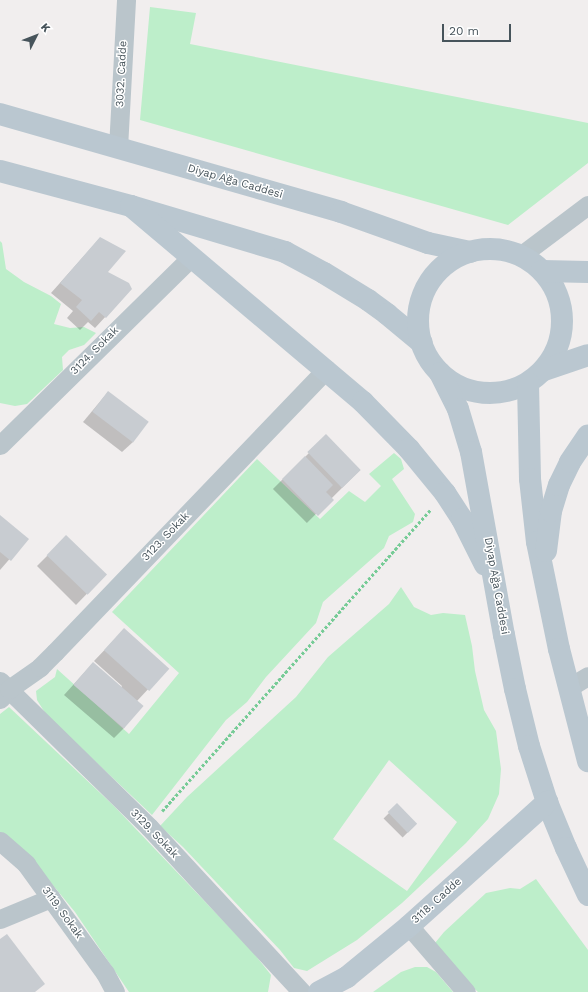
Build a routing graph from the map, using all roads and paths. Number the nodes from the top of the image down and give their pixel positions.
1 (126, 0) edge
2 (0, 114) edge
3 (118, 148) junction
4 (0, 171) edge
5 (588, 205) edge
6 (131, 206) junction
7 (470, 252) junction
8 (520, 256) junction
9 (191, 257) junction
10 (542, 271) junction
11 (588, 272) edge
12 (422, 343) junction
13 (588, 355) edge
14 (326, 369) junction
15 (440, 373) junction
16 (536, 376) junction
17 (7, 428) edge
18 (588, 436) edge
19 (0, 445) edge
20 (445, 493) junction
21 (543, 572) junction
22 (494, 582) junction
23 (588, 676) edge
24 (568, 688) junction
25 (3, 690) edge
26 (588, 761) edge
27 (547, 802) junction
28 (148, 827) junction
29 (0, 841) edge
30 (588, 895) edge
31 (51, 898) junction
32 (0, 919) edge
33 (409, 926) junction
34 (115, 992) edge
35 (302, 992) edge
36 (319, 992) edge
37 (466, 992) edge

1 - 3 street, 3032. Cadde
2 - 3 main road, Diyap Ağa Caddesi
3 - 7 main road, Diyap Ağa Caddesi
4 - 6 main road, Diyap Ağa Caddesi
5 - 8 street
6 - 9 main road
6 - 12 main road, Diyap Ağa Caddesi
7 - 8 main road, Diyap Ağa Caddesi
7 - 12 main road, Diyap Ağa Caddesi
8 - 10 main road, Diyap Ağa Caddesi
9 - 14 main road
9 - 17 street, 3124. Sokak
10 - 11 main road
10 - 16 main road, Diyap Ağa Caddesi
12 - 15 main road, Diyap Ağa Caddesi
13 - 16 main road
14 - 20 main road
14 - 25 street, 3123. Sokak
15 - 16 main road, Diyap Ağa Caddesi
15 - 22 main road, Diyap Ağa Caddesi
16 - 21 main road
17 - 19 street, 3124. Sokak
18 - 21 main road
20 - 22 main road
20 - 28 path
21 - 24 main road
22 - 27 main road, Diyap Ağa Caddesi
23 - 24 street
24 - 26 main road
25 - 28 street, 3129. Sokak
27 - 30 main road, Diyap Ağa Caddesi
27 - 33 main road, 3118. Cadde
28 - 35 street, 3129. Sokak
29 - 31 street, 3119. Sokak
31 - 32 street
31 - 34 street, 3119. Sokak
33 - 36 main road, 3118. Cadde
33 - 37 street

